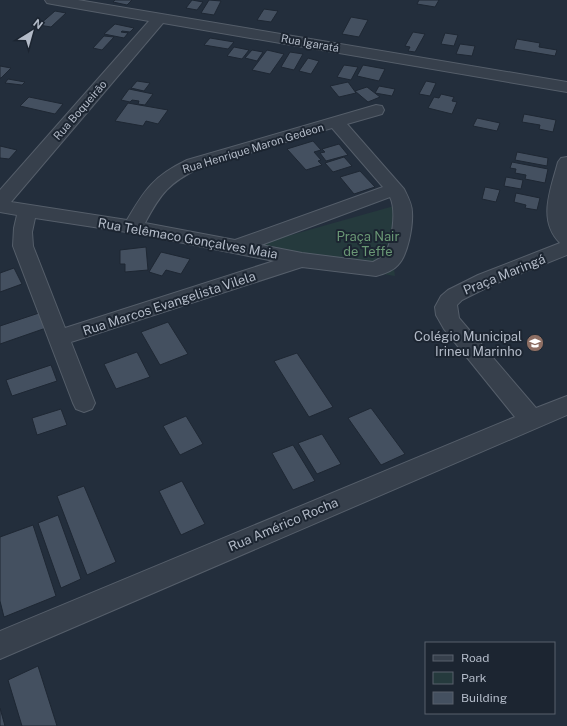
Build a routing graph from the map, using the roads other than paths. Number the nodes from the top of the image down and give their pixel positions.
1 (52, 0) edge
2 (92, 3) edge
3 (159, 18) junction
4 (567, 87) edge
5 (376, 110) dead end
6 (336, 122) junction
7 (567, 162) edge
8 (395, 189) junction
9 (0, 202) edge
10 (0, 206) edge
11 (29, 210) junction
12 (133, 227) junction
13 (567, 239) edge
14 (236, 247) junction
15 (567, 248) edge
16 (302, 260) junction
17 (58, 338) junction
18 (84, 403) dead end
19 (567, 404) edge
20 (531, 419) junction
21 (0, 645) edge

1 - 2 street, Rua Igaratá
2 - 3 street, Rua Igaratá
3 - 4 street, Rua Igaratá
3 - 9 street, Rua Boqueirão
5 - 6 street, Rua Henrique Maron Gedeon
6 - 8 street
6 - 12 street, Rua Henrique Maron Gedeon
7 - 13 street
8 - 14 street
8 - 16 street, Rua Telêmaco Gonçalves Maia
10 - 11 street, Rua Telêmaco Gonçalves Maia
11 - 12 street, Rua Telêmaco Gonçalves Maia
11 - 17 street
12 - 14 street, Rua Telêmaco Gonçalves Maia
14 - 16 street, Rua Telêmaco Gonçalves Maia
15 - 20 street, Praça Maringá
16 - 17 street, Rua Marcos Evangelista Vilela
17 - 18 street
19 - 20 street, Rua Américo Rocha
20 - 21 street, Rua Américo Rocha

